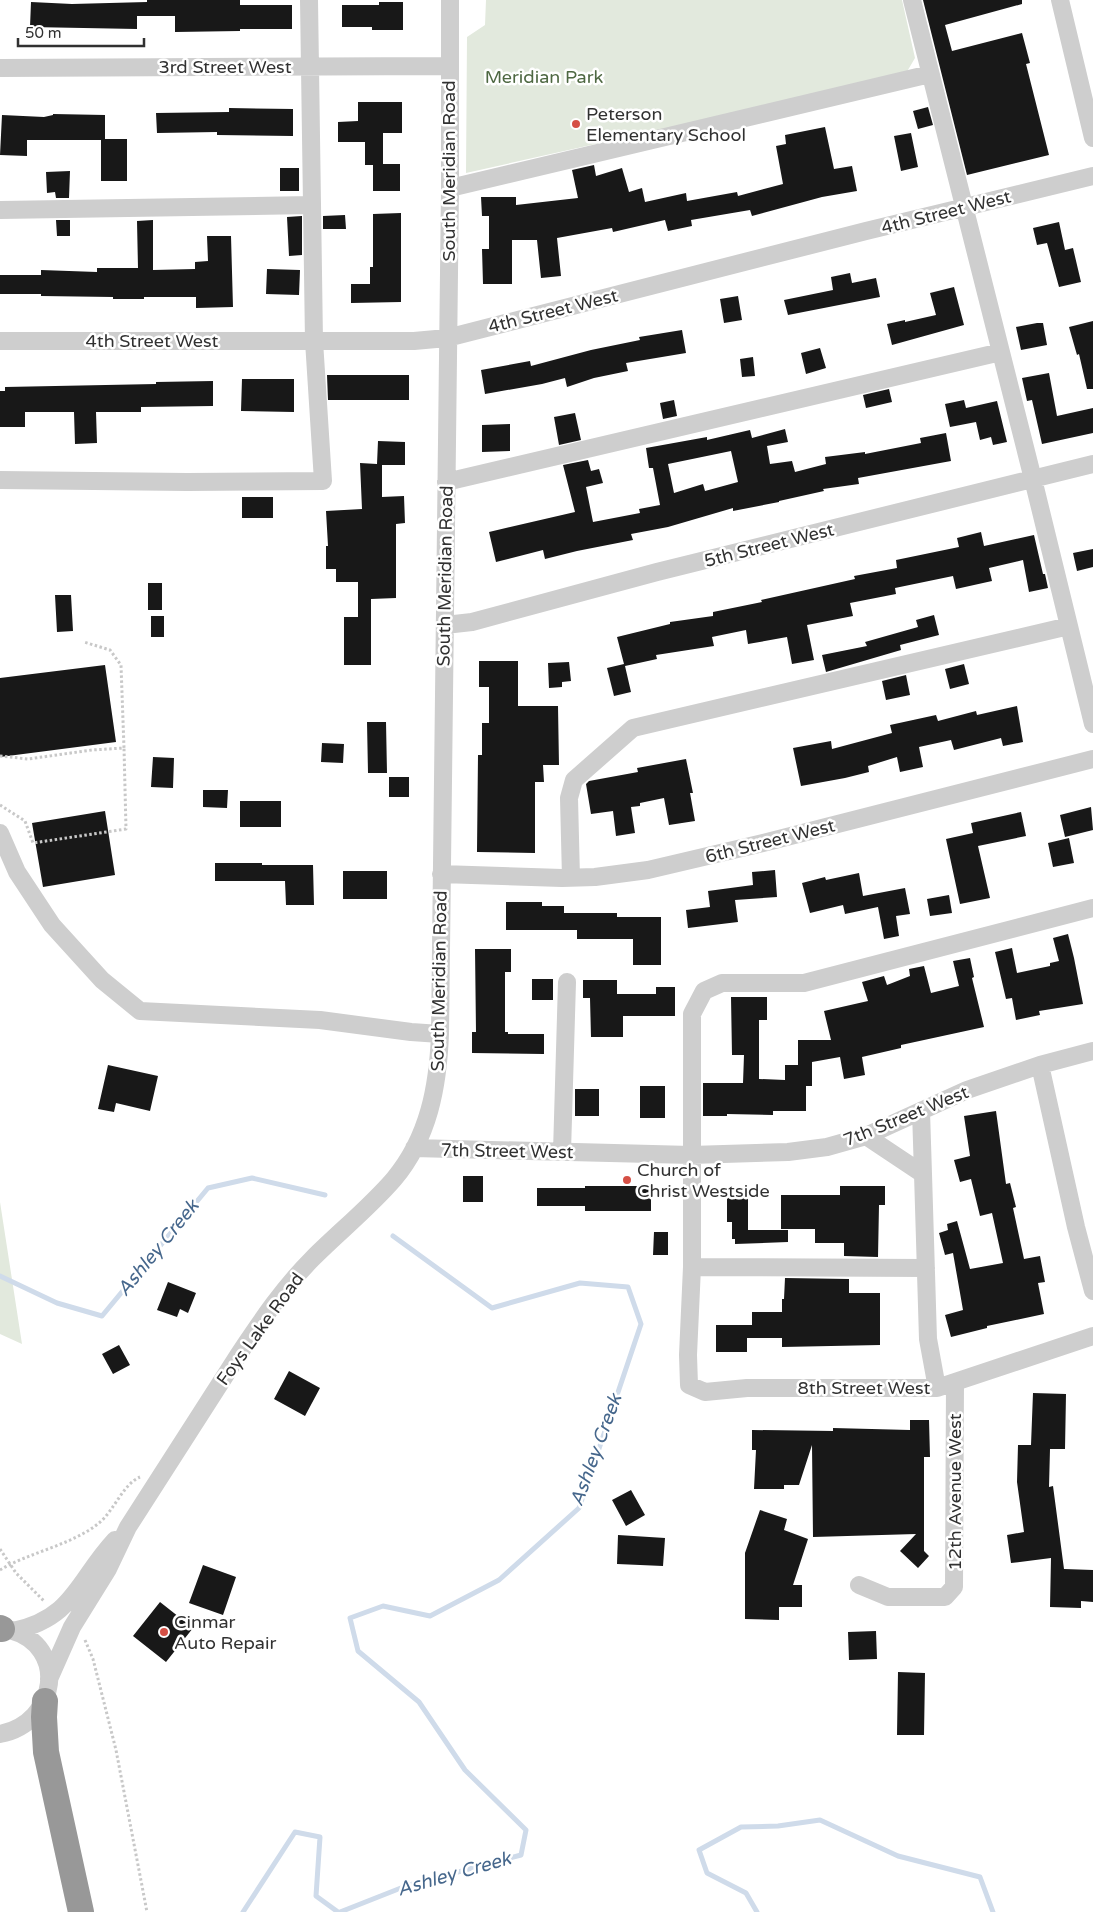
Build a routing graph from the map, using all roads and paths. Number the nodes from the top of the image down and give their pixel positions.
1 (309, 0) edge
2 (450, 0) edge
3 (912, 0) edge
4 (1060, 0) edge
5 (311, 66) junction
6 (450, 66) junction
7 (0, 68) edge
8 (930, 74) junction
9 (1093, 138) edge
10 (1093, 176) edge
11 (450, 188) junction
12 (311, 205) junction
13 (964, 208) junction
14 (0, 210) edge
15 (447, 338) junction
16 (0, 342) edge
17 (314, 342) junction
18 (1001, 352) junction
19 (1093, 464) edge
20 (1033, 479) junction
21 (0, 480) edge
22 (446, 482) junction
23 (445, 625) junction
24 (1069, 626) junction
25 (84, 642) dead end
26 (1093, 724) edge
27 (124, 748) junction
28 (0, 756) edge
29 (1093, 759) edge
30 (0, 804) edge
31 (0, 832) edge
32 (441, 874) junction
33 (571, 878) junction
34 (1093, 908) edge
35 (567, 982) dead end
36 (440, 1034) junction
37 (1093, 1051) edge
38 (1040, 1065) junction
39 (921, 1111) junction
40 (866, 1136) junction
41 (414, 1148) junction
42 (562, 1152) junction
43 (691, 1156) junction
44 (923, 1174) junction
45 (692, 1267) junction
46 (926, 1268) junction
47 (1093, 1291) edge
48 (1093, 1336) edge
49 (955, 1383) junction
50 (937, 1388) junction
51 (160, 1478) junction
52 (128, 1527) junction
53 (0, 1549) edge
54 (10, 1565) junction
55 (0, 1570) edge
56 (860, 1585) dead end
57 (57, 1613) junction
58 (72, 1626) junction
59 (4, 1629) edge
60 (47, 1690) junction
61 (0, 1734) edge
62 (81, 1912) edge
63 (147, 1912) edge

1 - 5 street
2 - 6 street, South Meridian Road
3 - 8 street
4 - 9 street
5 - 6 street, 3rd Street West
5 - 7 street, 3rd Street West
5 - 12 street
6 - 11 street, South Meridian Road
8 - 11 street
8 - 13 street
10 - 13 street, 4th Street West
11 - 15 street, South Meridian Road
12 - 14 street
12 - 17 street
13 - 15 street, 4th Street West
13 - 18 street
15 - 17 street, 4th Street West
15 - 22 street, South Meridian Road
16 - 17 street, 4th Street West
17 - 21 street
18 - 20 street
18 - 22 street
19 - 20 street, 5th Street West
20 - 23 street, 5th Street West
20 - 24 street
22 - 23 street, South Meridian Road
23 - 32 street, South Meridian Road
24 - 26 street
24 - 33 street
25 - 27 path
27 - 28 path
27 - 30 path
29 - 33 street, 6th Street West
31 - 36 street
32 - 33 street, 6th Street West
32 - 36 street, South Meridian Road
34 - 43 street
35 - 42 street
36 - 41 street, South Meridian Road
37 - 38 street, 7th Street West
38 - 39 street, 7th Street West
38 - 47 street
39 - 40 street, 7th Street West
39 - 44 street, 12th Avenue West
40 - 43 street, 7th Street West
40 - 44 street
41 - 42 street, 7th Street West
41 - 51 street, Foys Lake Road
42 - 43 street, 7th Street West
43 - 45 street
44 - 46 street, 12th Avenue West
45 - 46 street
45 - 50 street, 8th Street West
46 - 50 street, 12th Avenue West
48 - 49 street, 8th Street West
49 - 50 street, 8th Street West
49 - 56 street, 12th Avenue West
51 - 52 street, Foys Lake Road
51 - 54 path
52 - 57 street, Foys Lake Road
52 - 58 street, Foys Lake Road
53 - 54 path
54 - 55 path
54 - 57 path
57 - 59 street, Foys Lake Road
58 - 60 street, Foys Lake Road
58 - 63 path
59 - 60 street, Foys Lake Road
60 - 61 street, Foys Lake Road
60 - 62 highway

